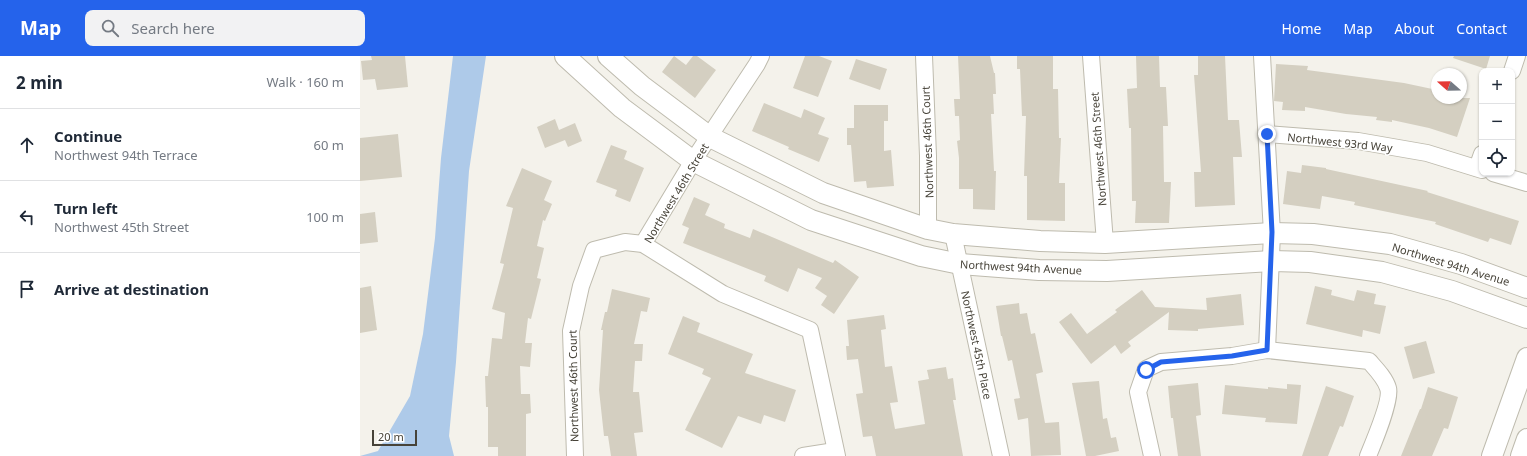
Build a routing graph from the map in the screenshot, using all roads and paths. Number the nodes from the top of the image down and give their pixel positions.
1 (564, 56) edge
2 (608, 56) edge
3 (761, 56) edge
4 (924, 56) edge
5 (1091, 56) edge
6 (1262, 56) edge
7 (1517, 56) edge
8 (1513, 68) edge
9 (1267, 134) junction
10 (710, 137) junction
11 (693, 161) junction
12 (1479, 164) edge
13 (1503, 176) edge
14 (1527, 183) edge
15 (928, 229) junction
16 (1272, 232) junction
17 (953, 234) junction
18 (1106, 243) junction
19 (643, 244) junction
20 (1272, 261) junction
21 (960, 264) junction
22 (1527, 288) edge
23 (1527, 318) edge
24 (1267, 350) junction
25 (1527, 358) edge
26 (1527, 439) edge
27 (836, 453) edge
28 (575, 456) edge
29 (803, 456) edge
30 (1001, 456) edge
31 (1152, 456) edge
32 (1368, 456) edge
33 (1492, 456) edge
34 (1521, 456) edge

1 - 11 street, Northwest 94th Avenue
2 - 10 street, Northwest 94th Avenue
3 - 10 street, Northwest 46th Street
4 - 15 street, Northwest 46th Court
5 - 18 street, Northwest 46th Street
6 - 9 street
7 - 8 street
9 - 12 street, Northwest 93rd Way
9 - 16 street
10 - 11 street, Northwest 46th Street
10 - 15 street, Northwest 94th Avenue
11 - 19 street, Northwest 46th Street
11 - 21 street, Northwest 94th Avenue
13 - 14 street
15 - 17 street, Northwest 94th Avenue
16 - 18 street, Northwest 94th Avenue
16 - 20 street
16 - 22 street, Northwest 94th Avenue
17 - 18 street, Northwest 94th Avenue
17 - 21 street, Northwest 45th Place
19 - 27 street, Northwest 46th Street
19 - 28 street, Northwest 46th Court
20 - 21 street, Northwest 94th Avenue
20 - 23 street, Northwest 94th Avenue
20 - 24 street
21 - 30 street, Northwest 45th Place
24 - 31 street
24 - 32 street
25 - 33 street
26 - 34 street
27 - 29 street

